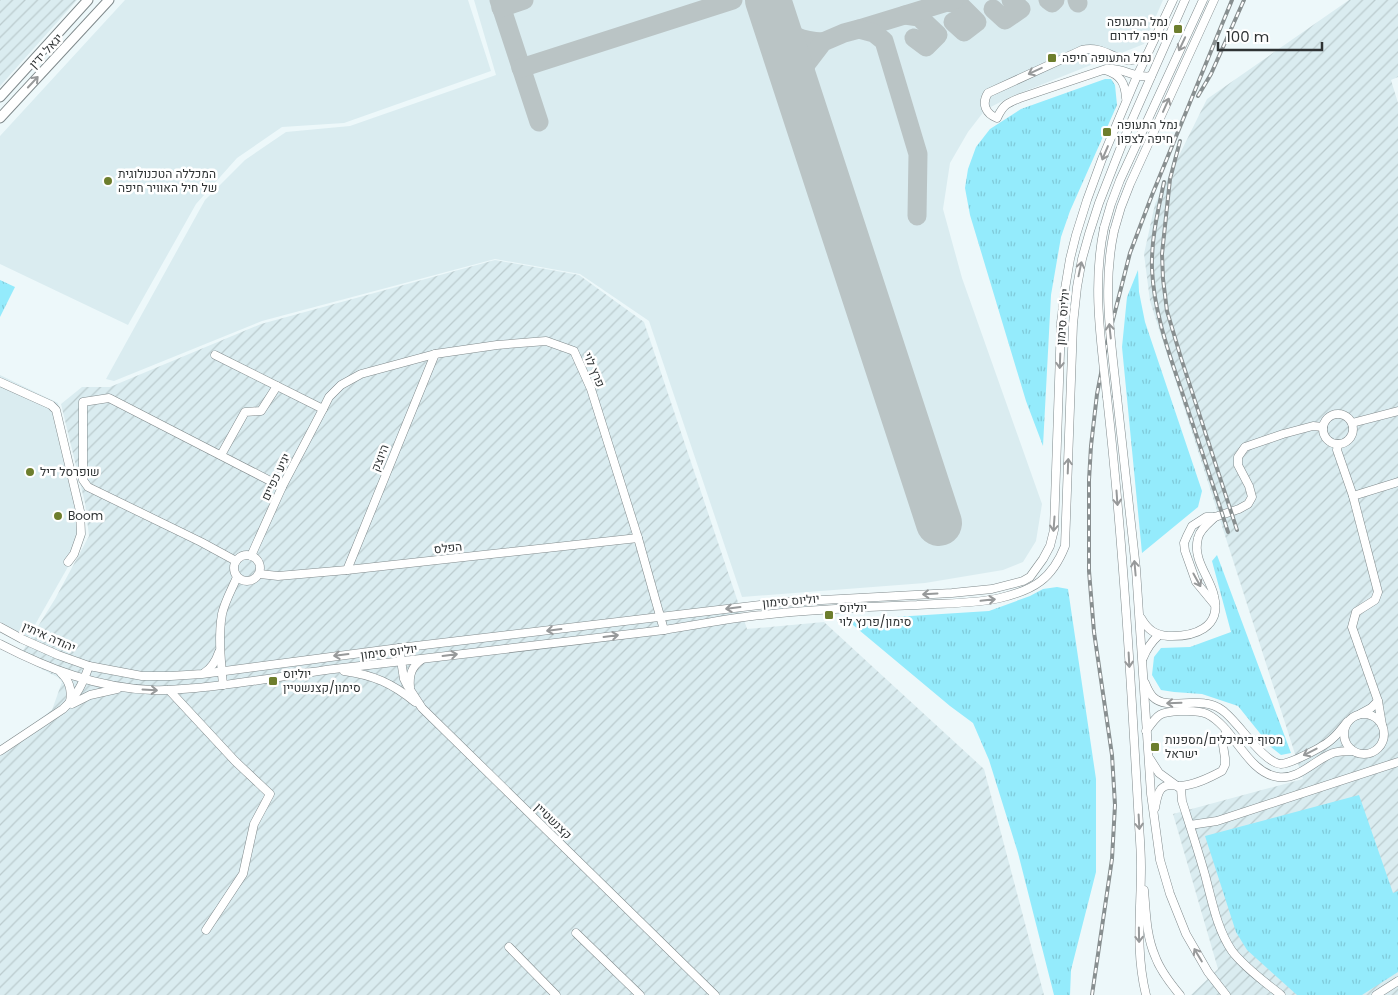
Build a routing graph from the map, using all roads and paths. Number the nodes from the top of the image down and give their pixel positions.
1 (88, 0) edge
2 (109, 0) edge
3 (1173, 0) edge
4 (1185, 0) edge
5 (1203, 0) edge
6 (1214, 0) edge
7 (1146, 56) junction
8 (1103, 70) junction
9 (1137, 76) junction
10 (1151, 76) junction
11 (0, 97) edge
12 (1126, 101) junction
13 (0, 118) edge
14 (435, 354) junction
15 (215, 355) dead end
16 (0, 382) edge
17 (277, 386) junction
18 (323, 409) junction
19 (1398, 411) edge
20 (1352, 423) junction
21 (1323, 427) junction
22 (1338, 444) junction
23 (221, 455) junction
24 (1398, 482) edge
25 (282, 487) junction
26 (1353, 496) junction
27 (1215, 517) junction
28 (638, 538) junction
29 (251, 556) junction
30 (236, 561) junction
31 (68, 562) dead end
32 (347, 570) junction
33 (260, 574) junction
34 (237, 577) junction
35 (656, 598) junction
36 (1215, 605) junction
37 (682, 614) junction
38 (661, 616) junction
39 (1140, 617) junction
40 (645, 619) junction
41 (0, 627) edge
42 (664, 630) junction
43 (1159, 635) junction
44 (0, 644) edge
45 (220, 648) junction
46 (399, 648) junction
47 (424, 658) junction
48 (1142, 661) junction
49 (401, 662) junction
50 (89, 666) junction
51 (53, 669) junction
52 (335, 669) junction
53 (222, 672) junction
54 (202, 674) junction
55 (1143, 677) junction
56 (84, 680) junction
57 (223, 685) junction
58 (128, 688) junction
59 (169, 690) junction
60 (411, 692) junction
61 (1378, 700) junction
62 (70, 702) junction
63 (422, 708) junction
64 (64, 709) junction
65 (1359, 714) junction
66 (1347, 722) junction
67 (1382, 726) junction
68 (1226, 730) junction
69 (1146, 731) junction
70 (1240, 747) junction
71 (1223, 750) junction
72 (0, 751) edge
73 (1352, 751) junction
74 (1148, 755) junction
75 (1398, 762) edge
76 (1179, 786) junction
77 (1154, 812) junction
78 (1190, 825) junction
79 (1141, 866) junction
80 (206, 930) dead end
81 (576, 933) dead end
82 (509, 947) dead end
83 (1398, 981) edge
84 (556, 995) edge
85 (640, 995) edge
86 (714, 995) edge
87 (1146, 995) edge
88 (1180, 995) edge
89 (1226, 995) edge
90 (1281, 995) edge
91 (1376, 995) edge

1 - 11 main road, יגאל ידין
13 -> 2 main road, יגאל ידין
3 - 7 street, יוליוס סימון
4 - 10 street, יוליוס סימון
5 -> 79 street, bridge
39 -> 6 street, bridge
7 -> 8 street
7 - 9 street, יוליוס סימון
8 - 9 street
8 - 12 street
9 - 10 street
9 - 12 street, יוליוס סימון
42 -> 10 street, יוליוס סימון
12 -> 37 street, יוליוס סימון
14 - 18 street, פרץ לוי
14 - 28 street, פרץ לוי
14 - 32 street, היוצק
15 - 17 street
16 - 31 street
17 - 18 street
17 - 23 street
18 - 25 street, יגיע כפיים
19 - 20 street
20 - 21 street
20 - 22 street
21 - 22 street
21 - 27 street
22 - 26 street
23 - 25 street
23 - 30 street
24 - 26 street
25 - 29 street, יגיע כפיים
26 - 61 street
27 - 36 street
27 -> 36 street
28 - 32 street, הפלס
28 - 35 street, פרץ לוי
29 - 30 street
29 - 33 street
30 - 34 street
32 - 33 street, הפלס
33 - 34 street
34 - 45 street
35 - 37 street
35 - 38 street, פרץ לוי
35 - 40 street
36 - 43 street
37 - 38 street, יוליוס סימון
38 - 40 street, יוליוס סימון
38 - 42 street, פרץ לוי
39 - 43 street
39 - 48 street
40 -> 46 street, יוליוס סימון
41 - 50 street, יהודה איתין
47 -> 42 street, יוליוס סימון
43 - 48 street
44 - 51 street
45 - 53 street
45 - 54 street
46 - 49 street, קצנשטיין
46 -> 53 street, יוליוס סימון
47 - 49 street, יוליוס סימון
47 - 60 street
48 - 55 street
49 - 52 street, יוליוס סימון
49 - 60 street, קצנשטיין
50 - 54 street, יוליוס סימון
50 - 56 street
51 - 56 street
51 - 62 street
52 - 57 street, יוליוס סימון
52 - 63 street
53 - 54 street, יוליוס סימון
53 - 57 street
66 -> 55 street
55 - 69 street
56 - 58 street, יוליוס סימון
56 - 62 street
57 - 59 street, יוליוס סימון
58 -> 59 street, יוליוס סימון
58 - 64 street
59 - 80 street
60 - 63 street, קצנשטיין
61 - 65 street
61 - 67 street
62 - 64 street
63 - 86 street, קצנשטיין
64 - 72 street
65 - 66 street
65 - 67 street
66 - 73 street
67 - 73 street
68 - 69 street
68 - 70 street
68 - 71 street
69 - 74 street
70 - 71 street
70 - 73 street
71 - 76 street
74 - 76 street
74 - 77 street
75 - 78 street
76 - 77 street
76 - 78 street
89 -> 77 street
78 - 90 street
79 -> 87 street
79 - 88 street
81 - 85 street
82 - 84 street
83 - 91 street

